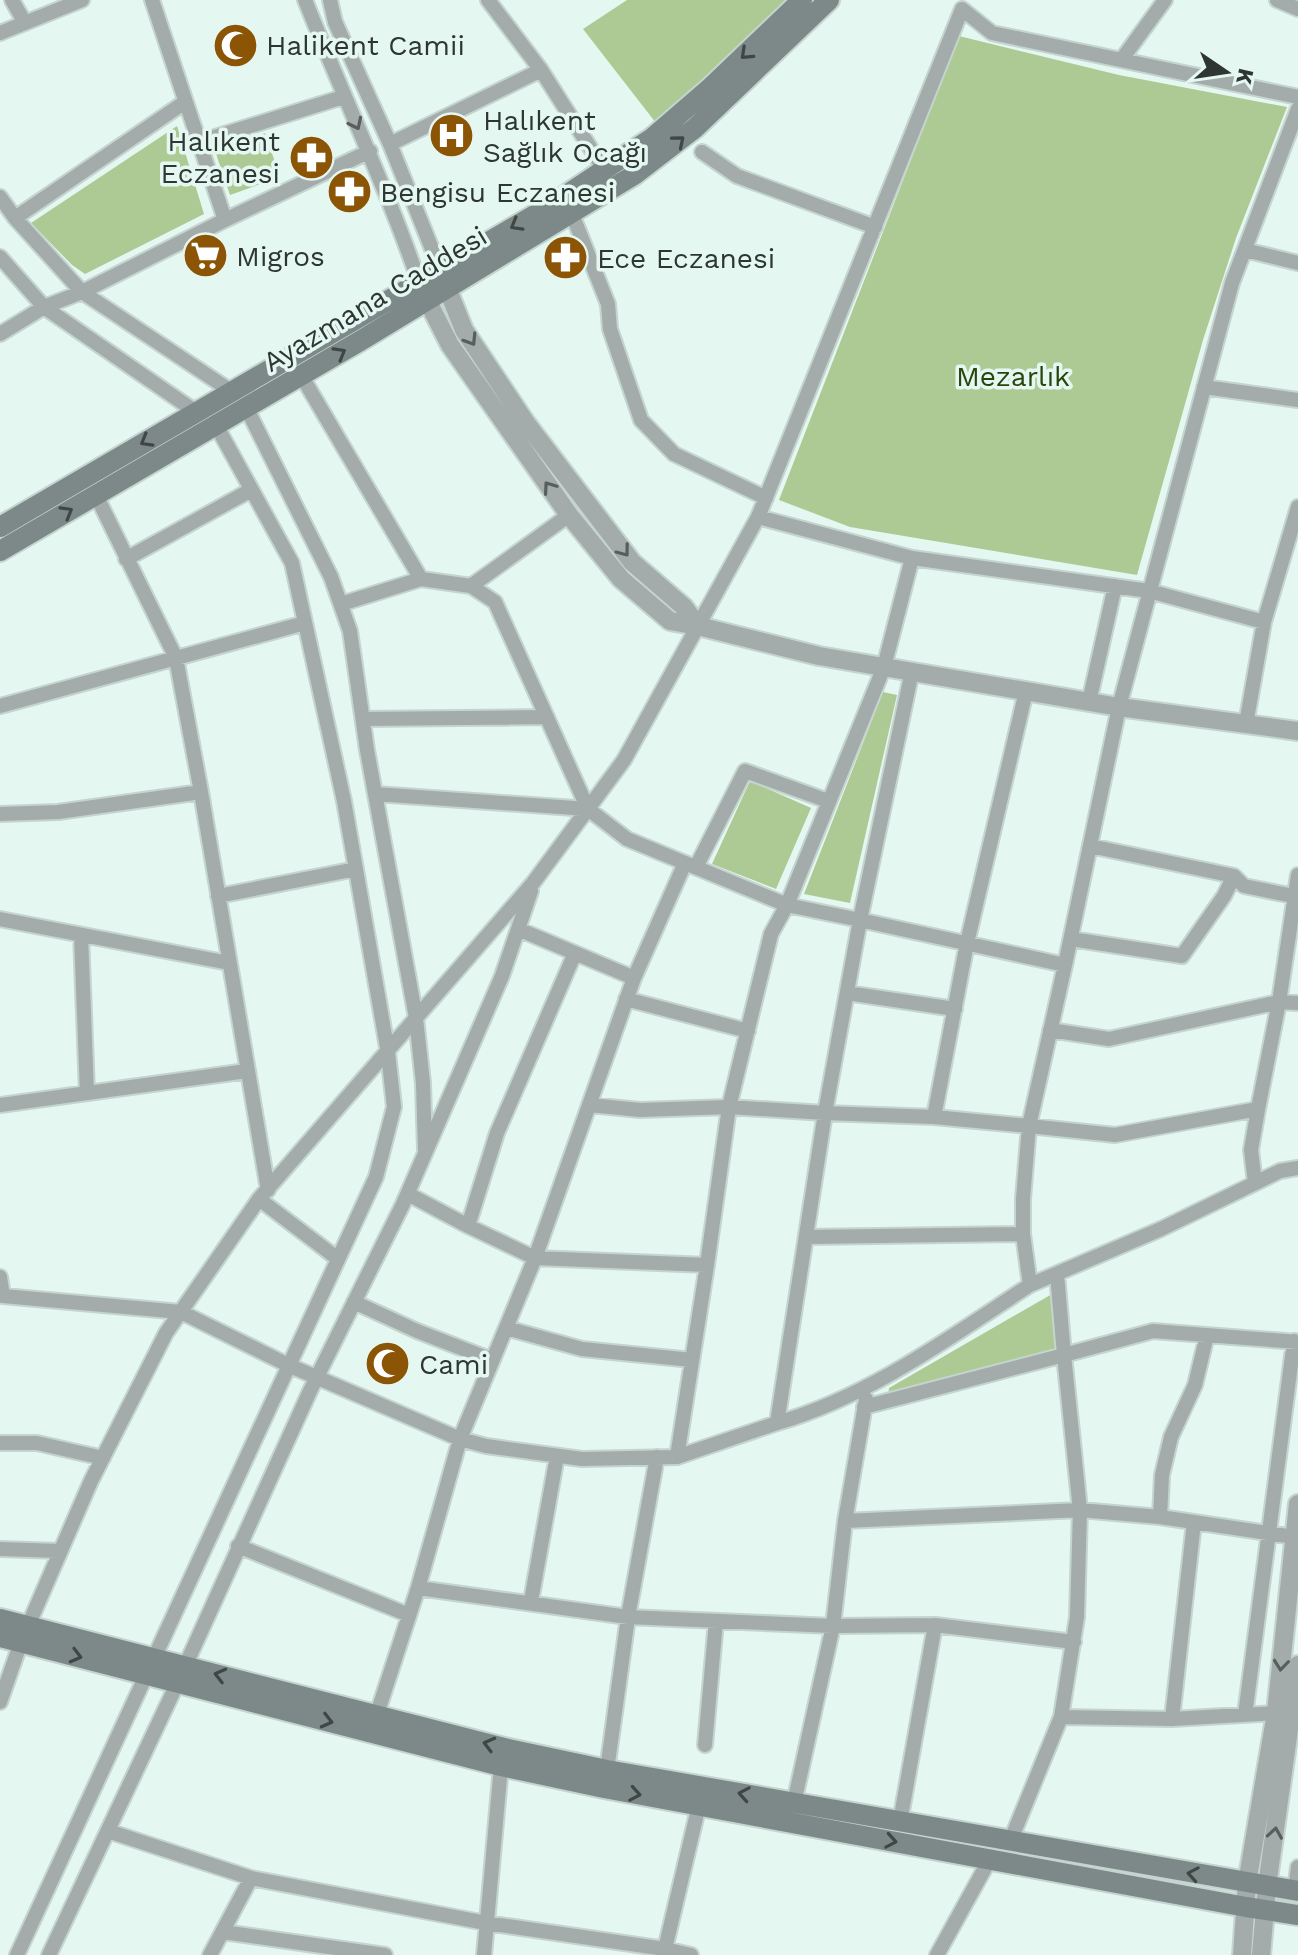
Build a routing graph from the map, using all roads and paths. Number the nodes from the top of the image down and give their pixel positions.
1 (12, 0) edge
2 (82, 0) edge
3 (152, 0) edge
4 (305, 0) edge
5 (330, 0) edge
6 (488, 0) edge
7 (802, 0) edge
8 (829, 0) edge
9 (1165, 0) edge
10 (1277, 0) edge
11 (961, 3) edge
12 (1298, 9) edge
13 (25, 23) junction
14 (0, 33) edge
15 (1122, 59) junction
16 (541, 70) junction
17 (343, 97) junction
18 (1298, 97) edge
19 (185, 102) junction
20 (1298, 109) edge
21 (199, 142) junction
22 (390, 144) junction
23 (370, 151) junction
24 (702, 152) dead end
25 (605, 171) junction
26 (0, 197) edge
27 (572, 214) junction
28 (15, 218) junction
29 (225, 220) junction
30 (875, 227) junction
31 (1245, 250) junction
32 (0, 257) edge
33 (1298, 263) edge
34 (440, 269) junction
35 (419, 282) junction
36 (447, 289) junction
37 (82, 292) junction
38 (426, 301) junction
39 (44, 307) junction
40 (0, 334) edge
41 (301, 375) junction
42 (1204, 387) junction
43 (231, 391) junction
44 (1298, 400) edge
45 (246, 407) junction
46 (196, 412) junction
47 (216, 425) junction
48 (251, 490) junction
49 (96, 495) junction
50 (766, 498) junction
51 (1298, 510) edge
52 (569, 515) junction
53 (758, 517) junction
54 (0, 527) edge
55 (0, 551) edge
56 (912, 558) junction
57 (126, 559) junction
58 (421, 579) junction
59 (471, 586) junction
60 (1115, 586) junction
61 (1149, 591) junction
62 (341, 604) junction
63 (1264, 622) junction
64 (305, 623) junction
65 (698, 626) junction
66 (176, 658) junction
67 (884, 667) junction
68 (912, 671) junction
69 (1026, 691) junction
70 (1089, 702) junction
71 (0, 706) edge
72 (1119, 707) junction
73 (547, 717) junction
74 (363, 719) junction
75 (1246, 724) junction
76 (1298, 731) edge
77 (201, 792) junction
78 (376, 794) junction
79 (828, 801) junction
80 (588, 809) junction
81 (0, 814) edge
82 (1090, 846) junction
83 (690, 865) junction
84 (356, 869) junction
85 (1298, 875) edge
86 (1234, 876) junction
87 (533, 883) junction
88 (218, 896) junction
89 (1296, 897) edge
90 (787, 905) junction
91 (0, 919) edge
92 (860, 920) junction
93 (518, 929) junction
94 (81, 935) junction
95 (1071, 939) junction
96 (967, 943) junction
97 (575, 953) junction
98 (229, 963) junction
99 (1065, 965) junction
100 (634, 978) junction
101 (847, 993) junction
102 (626, 999) junction
103 (1279, 1002) junction
104 (1298, 1003) edge
105 (955, 1009) junction
106 (416, 1018) junction
107 (1050, 1030) junction
108 (748, 1031) junction
109 (388, 1053) junction
110 (247, 1071) junction
111 (87, 1093) junction
112 (0, 1105) edge
113 (590, 1105) junction
114 (729, 1107) junction
115 (1258, 1109) junction
116 (825, 1113) junction
117 (934, 1117) junction
118 (1029, 1126) junction
119 (425, 1153) junction
120 (1298, 1168) edge
121 (1255, 1183) junction
122 (263, 1194) junction
123 (408, 1194) junction
124 (468, 1226) junction
125 (1023, 1234) junction
126 (806, 1237) junction
127 (535, 1258) junction
128 (338, 1259) junction
129 (707, 1265) junction
130 (1057, 1274) junction
131 (0, 1277) edge
132 (1030, 1285) junction
133 (2, 1296) edge
134 (354, 1302) junction
135 (181, 1312) junction
136 (506, 1328) junction
137 (1207, 1335) junction
138 (1296, 1342) edge
139 (1064, 1355) junction
140 (492, 1360) junction
141 (692, 1360) junction
142 (288, 1365) junction
143 (317, 1376) junction
144 (868, 1386) junction
145 (864, 1407) junction
146 (777, 1423) junction
147 (460, 1439) junction
148 (0, 1443) edge
149 (557, 1456) junction
150 (657, 1457) junction
151 (677, 1457) junction
152 (103, 1458) junction
153 (1298, 1504) edge
154 (1080, 1510) junction
155 (1160, 1517) junction
156 (845, 1521) junction
157 (1194, 1522) junction
158 (1269, 1533) junction
159 (1294, 1537) junction
160 (238, 1546) junction
161 (0, 1549) edge
162 (60, 1551) junction
163 (418, 1588) junction
164 (531, 1601) junction
165 (409, 1615) junction
166 (628, 1617) junction
167 (0, 1619) edge
168 (716, 1621) junction
169 (935, 1625) junction
170 (833, 1626) junction
171 (24, 1634) junction
172 (0, 1637) edge
173 (1074, 1642) junction
174 (1298, 1665) edge
175 (149, 1666) junction
176 (181, 1675) junction
177 (0, 1702) edge
178 (1276, 1713) junction
179 (377, 1714) junction
180 (1245, 1715) junction
181 (1061, 1717) junction
182 (1172, 1719) junction
183 (705, 1745) dead end
184 (501, 1766) junction
185 (606, 1779) junction
186 (794, 1803) junction
187 (699, 1805) junction
188 (900, 1822) junction
189 (108, 1831) junction
190 (1010, 1842) junction
191 (990, 1859) junction
192 (1298, 1867) edge
193 (251, 1878) junction
194 (1257, 1885) junction
195 (1296, 1891) edge
196 (1256, 1909) junction
197 (1298, 1915) edge
198 (486, 1923) junction
199 (223, 1932) junction
200 (665, 1949) junction
201 (641, 1950) edge
202 (17, 1955) edge
203 (49, 1955) edge
204 (210, 1955) edge
205 (385, 1955) edge
206 (484, 1955) edge
207 (691, 1955) edge
208 (937, 1955) edge
209 (1242, 1955) edge
210 (1261, 1955) edge

1 - 13 street
2 - 13 street
3 - 19 street
4 - 17 street
5 - 22 street
6 - 16 street
7 -> 25 main road, Ayazmana Caddesi
27 -> 8 main road, Ayazmana Caddesi
9 - 15 street
10 - 12 street
11 - 15 street
11 - 30 street
13 - 14 street
15 - 18 street
16 - 22 street
16 - 25 street
17 - 21 street
17 -> 23 street
19 - 21 street
19 - 28 street
20 - 31 street
21 - 29 street
22 - 34 street
23 - 29 street
23 - 35 street
24 - 30 street
25 -> 34 main road, Ayazmana Caddesi
26 - 28 street
27 - 36 main road, Ayazmana Caddesi
27 - 50 street
28 - 37 street
29 - 37 street
30 - 50 street
31 - 33 street
31 - 42 street
32 - 39 street
34 - 35 main road, Ayazmana Caddesi
34 - 36 street
35 - 38 street
35 - 43 main road, Ayazmana Caddesi
36 - 38 main road, Ayazmana Caddesi
36 -> 65 street
37 - 39 street
37 - 43 street
41 -> 38 main road, Ayazmana Caddesi
52 -> 38 street
39 - 40 street
39 - 46 street
41 - 45 main road, Ayazmana Caddesi
41 - 58 street
42 - 44 street
42 - 61 street
43 - 46 main road, Ayazmana Caddesi
45 - 47 main road, Ayazmana Caddesi
45 - 62 street
46 -> 54 main road, Ayazmana Caddesi
47 - 48 street
47 - 49 main road, Ayazmana Caddesi
48 - 57 street
48 - 64 street
55 -> 49 main road, Ayazmana Caddesi
49 - 57 street
50 - 53 street
51 - 63 street
52 - 59 street
52 - 65 street
53 - 56 street
53 - 65 street
56 - 60 street
56 - 67 street
57 - 66 street
58 - 59 street
58 - 62 street
59 - 73 street
60 - 61 street
60 - 70 street
61 - 63 street
61 - 72 street
62 - 74 street
63 - 75 street
64 - 66 street
64 - 84 street
65 - 67 street
65 - 80 street
66 - 71 street
66 - 77 street
67 - 68 street
67 - 79 street
68 - 69 street
68 - 92 street
69 - 70 street
69 - 96 street
70 - 72 street
72 - 75 street
72 - 82 street
73 - 74 street
73 - 80 street
74 - 78 street
75 - 76 street
77 - 81 street
77 - 88 street
78 - 80 street
78 - 106 street
79 - 83 street
79 - 90 street
80 - 83 street
80 - 87 street
82 - 86 street
82 - 95 street
83 - 90 street
83 - 100 street
84 - 88 street
84 - 109 street
85 - 89 street
86 - 89 street
86 - 95 street
87 - 93 street
87 - 106 street
88 - 98 street
89 - 103 street
90 - 92 street
90 - 108 street
91 - 94 street
92 - 96 street
92 - 101 street
93 - 97 street
93 - 119 street
94 - 98 street
94 - 111 street
95 - 99 street
96 - 99 street
96 - 105 street
97 - 100 street
97 - 124 street
98 - 110 street
99 - 107 street
100 - 102 street
101 - 105 street
101 - 116 street
102 - 108 street
102 - 113 street
103 - 104 street
103 - 107 street
103 - 115 street
105 - 117 street
106 - 109 street
106 - 119 street
107 - 118 street
108 - 114 street
109 - 122 street
109 - 128 street
110 - 111 street
110 - 122 street
111 - 112 street
113 - 114 street
113 - 127 street
114 - 116 street
114 - 129 street
115 - 118 street
115 - 121 street
116 - 117 street
116 - 126 street
117 - 118 street
118 - 125 street
119 - 123 street
120 - 121 street
121 - 130 street
122 - 128 street
122 - 135 street
123 - 124 street
123 - 134 street
124 - 127 street
125 - 126 street
125 - 132 street
126 - 146 street
127 - 129 street
127 - 136 street
128 - 142 street
129 - 141 street
130 - 132 street
130 - 139 street
131 - 133 street
132 - 144 street
133 - 135 street
134 - 140 street
134 - 143 street
135 - 142 street
135 - 152 street
136 - 140 street
136 - 141 street
137 - 138 street
137 - 139 street
137 - 155 street
138 - 158 street
139 - 145 street
139 - 154 street
140 - 147 street
141 - 151 street
142 - 143 street
142 - 175 street
143 - 147 street
143 - 160 street
144 - 145 street
144 - 146 street
145 - 156 street
146 - 151 street
147 - 149 street
147 - 163 street
148 - 152 street
149 - 150 street
149 - 164 street
150 - 151 street
150 - 166 street
152 - 162 street
153 - 159 street
154 - 155 street
154 - 156 street
154 - 173 street
155 - 157 street
156 - 170 street
157 - 158 street
157 - 182 street
158 - 159 street
158 - 180 street
159 -> 178 street
160 - 165 street
160 - 176 street
161 - 162 street
162 - 171 street
163 - 164 street
163 - 165 street
164 - 166 street
165 - 179 street
166 - 168 street
166 - 185 street
167 - 171 main road
168 - 170 street
168 - 183 street
169 - 170 street
169 - 173 street
169 - 188 street
170 - 186 street
171 - 172 main road
171 - 175 main road
171 - 177 street
173 - 181 street
194 -> 174 street
175 - 176 main road
175 - 202 street
179 -> 176 main road
176 -> 184 main road
176 - 189 street
178 - 180 street
178 - 194 street
185 -> 179 main road
180 - 182 street
181 - 182 street
181 - 190 street
184 - 185 main road
184 - 198 street
186 -> 185 main road
185 -> 187 main road
186 - 188 main road
187 -> 191 main road
187 - 200 street
188 - 190 main road
189 - 193 street
189 - 203 street
194 -> 190 main road
191 - 196 main road
191 - 208 street
192 - 195 street
193 - 198 street
193 - 199 street
194 - 195 main road
194 - 196 street
196 - 197 main road
196 - 209 street
196 - 210 street
198 - 201 street
198 - 206 street
199 - 204 street
199 - 205 street
200 - 201 street
200 - 207 street

